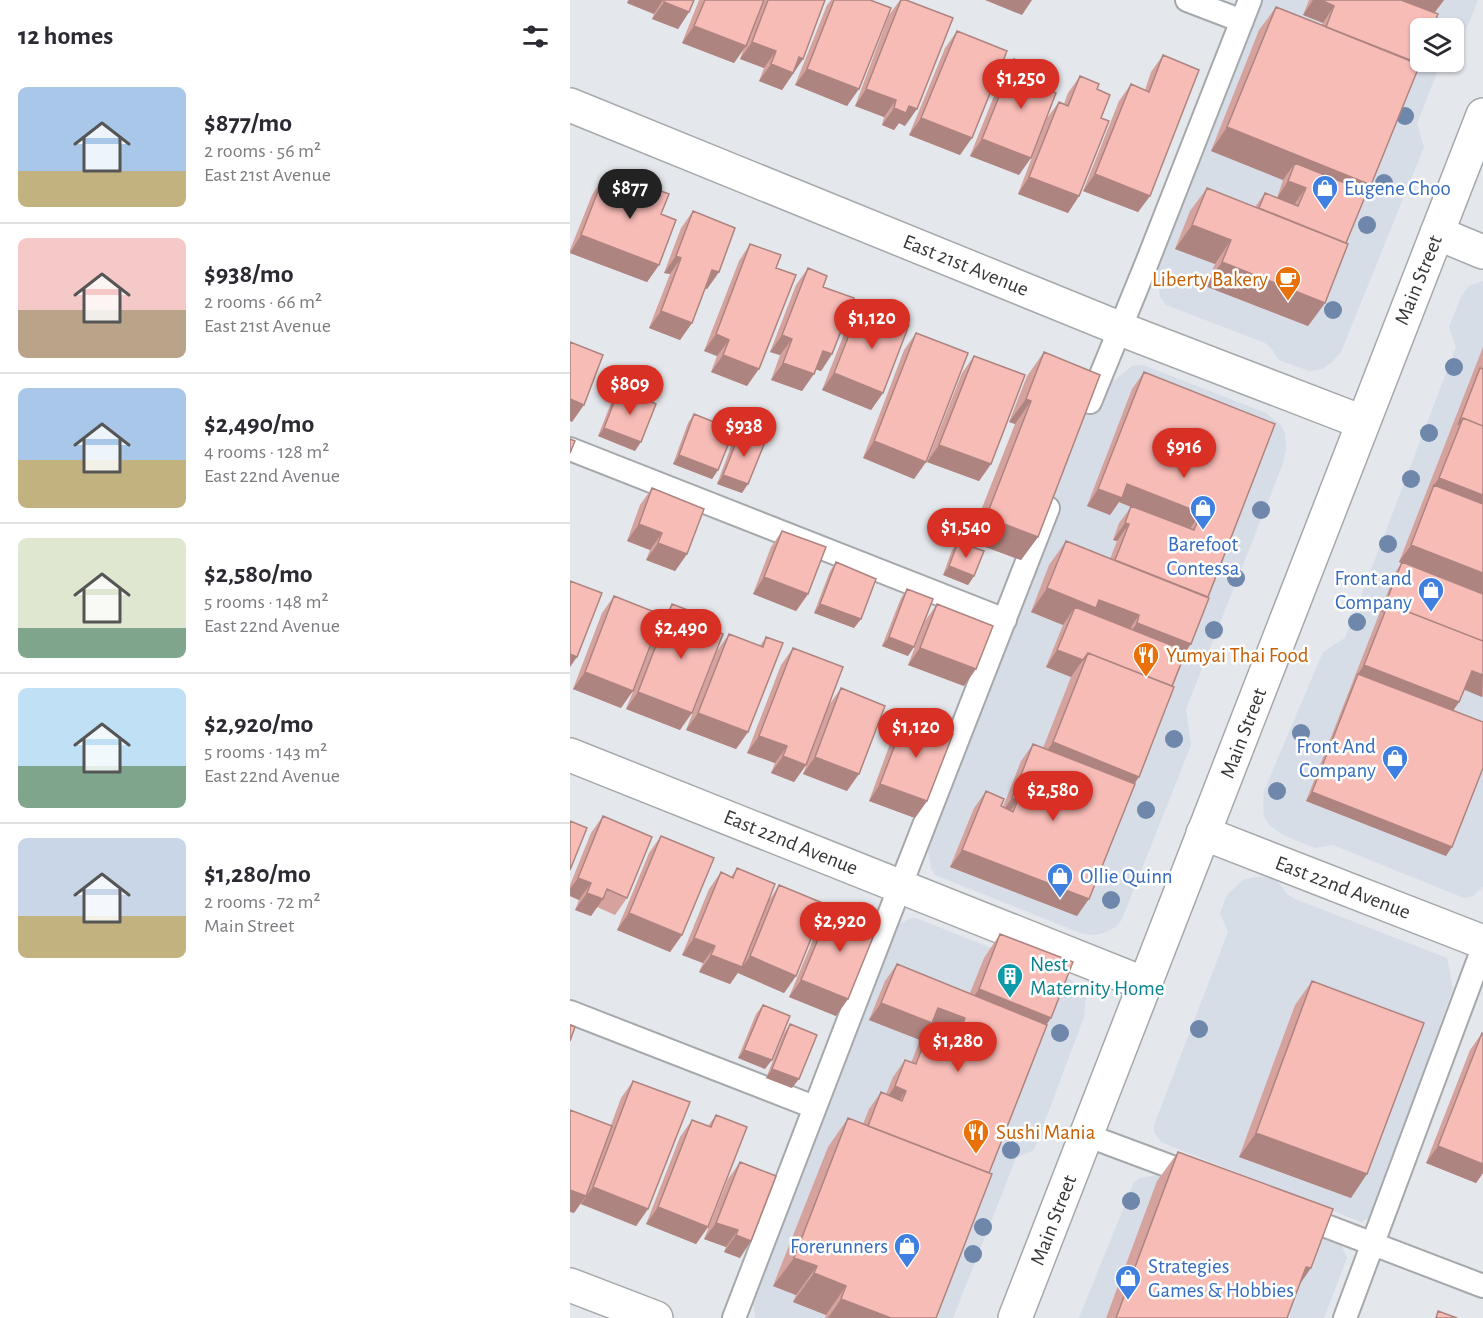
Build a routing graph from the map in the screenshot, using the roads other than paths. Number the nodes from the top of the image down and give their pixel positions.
1 (1187, 0) edge
2 (1250, 0) edge
3 (1242, 21) junction
4 (570, 105) edge
5 (1483, 115) edge
6 (1437, 233) junction
7 (1483, 252) edge
8 (1119, 328) junction
9 (1083, 419) edge
10 (1362, 422) junction
11 (570, 448) edge
12 (1057, 486) edge
13 (1005, 620) junction
14 (570, 755) edge
15 (1203, 833) junction
16 (900, 886) junction
17 (1483, 942) edge
18 (1483, 948) edge
19 (1144, 984) junction
20 (570, 1012) edge
21 (814, 1107) junction
22 (1086, 1135) junction
23 (1219, 1185) edge
24 (1285, 1210) edge
25 (1372, 1244) junction
26 (570, 1285) edge
27 (1483, 1286) edge
28 (656, 1318) edge
29 (734, 1318) edge
30 (1015, 1318) edge
31 (1345, 1318) edge

1 - 3 lane
2 - 3 lane
3 - 8 lane
4 - 8 street, East 21st Avenue
5 - 6 street, Main Street
6 - 7 street
6 - 10 street, Main Street
8 - 9 lane
8 - 10 street, East 21st Avenue
10 - 15 street, Main Street
11 - 13 lane
12 - 13 lane
13 - 16 lane
14 - 16 street, East 22nd Avenue
15 - 17 street, East 22nd Avenue
15 - 19 street, Main Street
16 - 19 street, East 22nd Avenue
16 - 21 lane
18 - 25 lane
19 - 22 street, Main Street
20 - 21 lane
21 - 29 lane
22 - 23 lane
22 - 30 street, Main Street
24 - 25 lane
25 - 27 lane
25 - 31 lane
26 - 28 street

